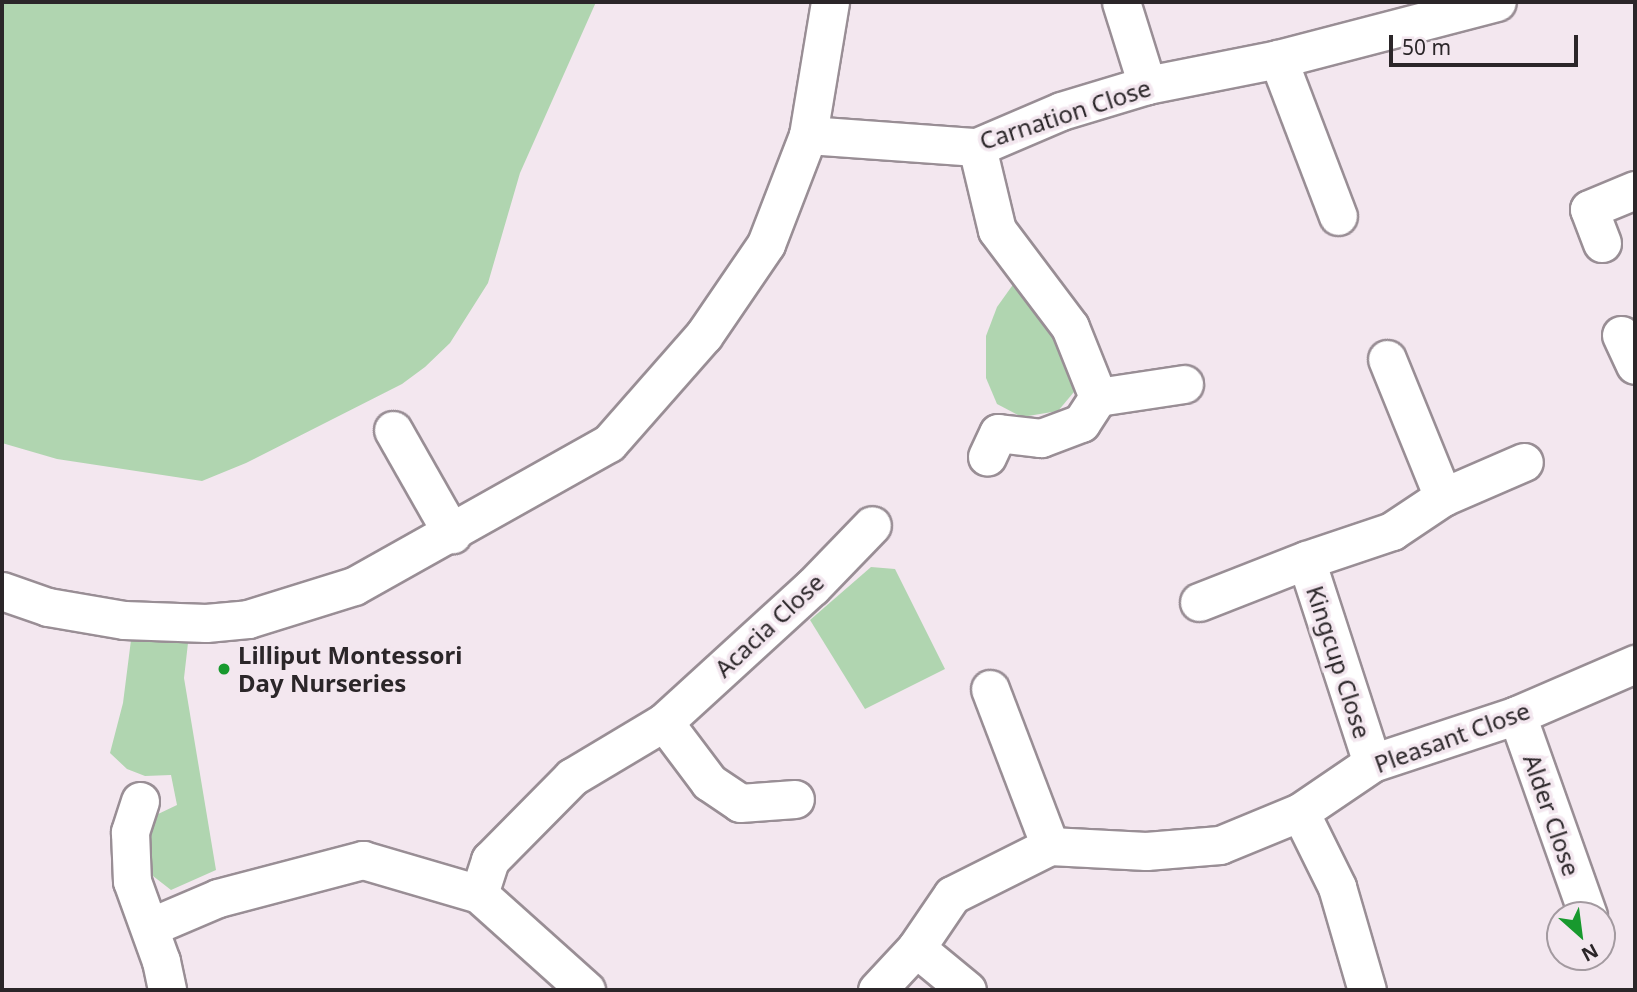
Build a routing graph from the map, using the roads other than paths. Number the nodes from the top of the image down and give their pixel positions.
1 (830, 2) edge
2 (1121, 2) edge
3 (1497, 2) edge
4 (1384, 16) edge
5 (1279, 59) junction
6 (1147, 85) junction
7 (808, 135) junction
8 (977, 147) junction
9 (1635, 190) edge
10 (1338, 216) dead end
11 (1602, 243) dead end
12 (1387, 359) dead end
13 (1184, 384) dead end
14 (1098, 397) junction
15 (393, 430) dead end
16 (987, 457) dead end
17 (1524, 462) dead end
18 (1443, 497) junction
19 (872, 526) dead end
20 (452, 534) junction
21 (1306, 560) junction
22 (2, 592) edge
23 (1199, 602) dead end
24 (1635, 664) edge
25 (990, 689) dead end
26 (1517, 715) junction
27 (664, 722) junction
28 (1372, 763) junction
29 (795, 799) dead end
30 (139, 800) dead end
31 (1300, 812) junction
32 (1050, 846) junction
33 (480, 894) junction
34 (1582, 901) edge
35 (150, 927) junction
36 (916, 948) junction
37 (167, 990) edge
38 (586, 990) edge
39 (877, 990) edge
40 (967, 990) edge
41 (1367, 990) edge

1 - 7 street
2 - 6 street
3 - 4 street, Carnation Close
4 - 5 street, Carnation Close
5 - 6 street, Carnation Close
5 - 10 street
6 - 8 street, Carnation Close
7 - 8 street, Carnation Close
7 - 20 street
8 - 14 street
9 - 11 street
12 - 18 street
13 - 14 street
14 - 16 street
15 - 20 street
17 - 18 street, Kingcup Close
18 - 21 street, Kingcup Close
19 - 27 street, Acacia Close
20 - 22 street
21 - 23 street, Kingcup Close
21 - 28 street, Kingcup Close
24 - 26 street, Pleasant Close
25 - 32 street
26 - 28 street, Pleasant Close
26 - 34 street, Alder Close
27 - 29 street
27 - 33 street, Acacia Close
28 - 31 street, Pleasant Close
30 - 35 street
31 - 32 street, Pleasant Close
31 - 41 street
32 - 36 street, Pleasant Close
33 - 35 street
33 - 38 street
35 - 37 street
36 - 39 street, Pleasant Close
36 - 40 street

